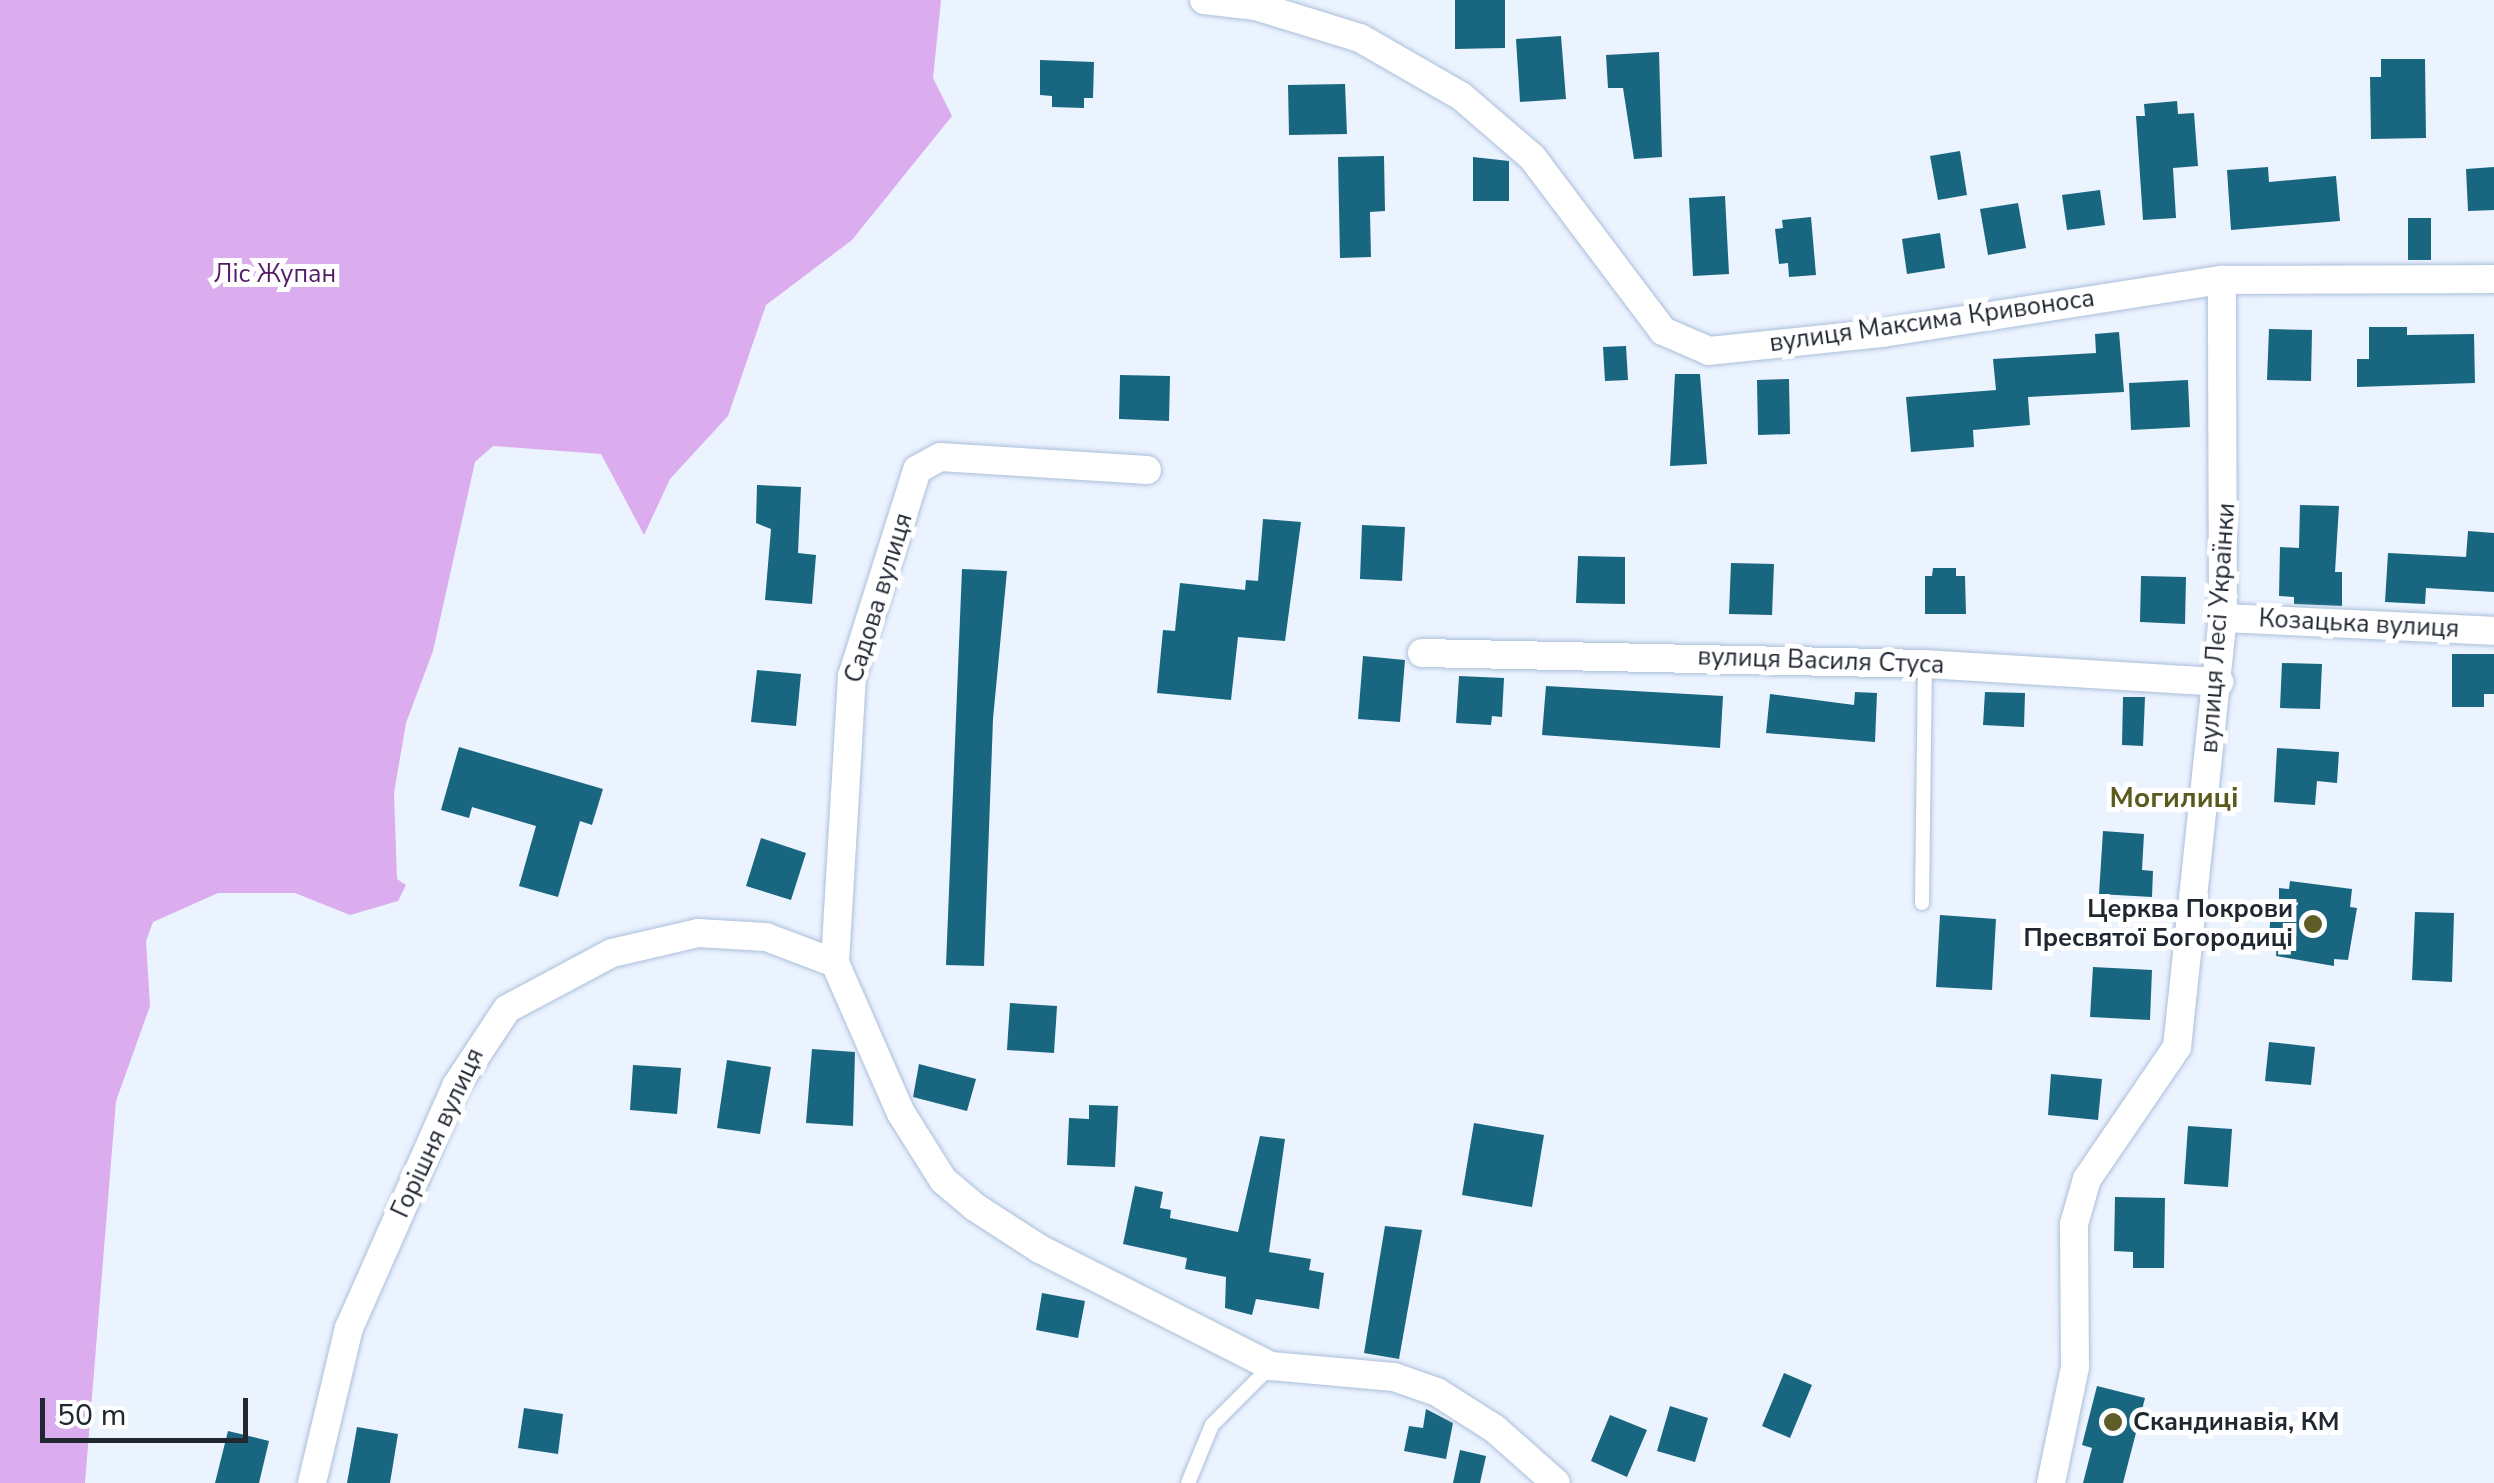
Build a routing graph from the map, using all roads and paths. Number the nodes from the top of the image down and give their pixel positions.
1 (1204, 0) edge
2 (2494, 279) edge
3 (2222, 280) junction
4 (1148, 470) dead end
5 (2223, 618) junction
6 (2494, 631) edge
7 (1422, 652) dead end
8 (1925, 664) junction
9 (2219, 682) junction
10 (1922, 903) dead end
11 (836, 962) junction
12 (1271, 1366) junction
13 (312, 1483) edge
14 (1188, 1483) edge
15 (1556, 1483) edge
16 (2052, 1483) edge

1 - 3 street, вулиця Максима Кривоноса
2 - 3 street, вулиця Максима Кривоноса
3 - 5 street, вулиця Лесі Українки
4 - 11 street, Садова вулиця
5 - 6 street, Козацька вулиця
5 - 9 street, вулиця Лесі Українки
7 - 8 street, вулиця Василя Стуса
8 - 9 street, вулиця Василя Стуса
8 - 10 lane
9 - 16 street, вулиця Лесі Українки
11 - 12 street
11 - 13 street, Горішня вулиця
12 - 14 lane
12 - 15 street

